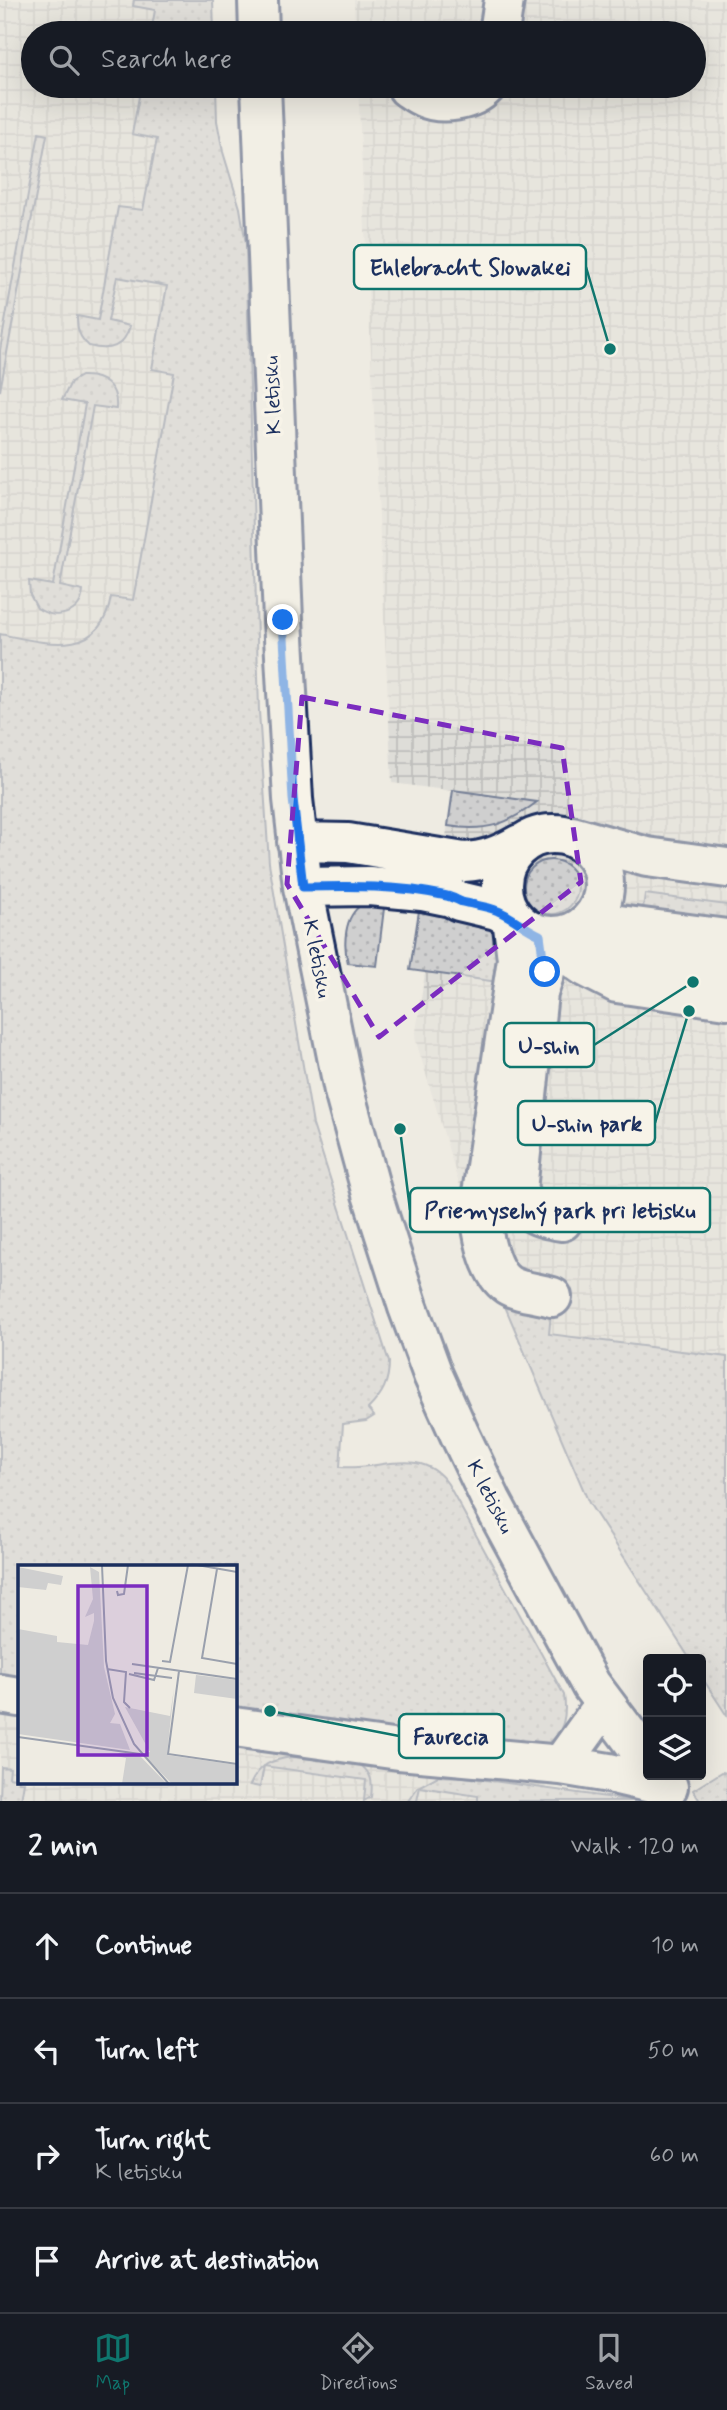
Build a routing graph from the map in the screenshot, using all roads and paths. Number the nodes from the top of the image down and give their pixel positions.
1 (258, 0) edge
2 (504, 0) edge
3 (259, 21) edge
4 (501, 21) edge
5 (261, 98) edge
6 (424, 98) edge
7 (467, 98) edge
8 (567, 835) junction
9 (297, 842) junction
10 (520, 844) junction
11 (727, 868) edge
12 (303, 887) junction
13 (589, 921) junction
14 (526, 926) junction
15 (727, 939) edge
16 (727, 970) edge
17 (727, 999) edge
18 (562, 1221) dead end
19 (552, 1297) dead end
20 (0, 1694) edge
21 (18, 1697) edge
22 (604, 1705) junction
23 (236, 1727) edge
24 (561, 1765) junction
25 (664, 1781) edge

1 - 3 street
2 - 4 street
5 - 9 street, K letisku
6 - 7 street
8 - 10 street
8 - 11 street
8 - 13 street
9 - 10 street
9 - 12 street, K letisku
10 - 14 street
12 - 14 street
12 - 22 street, K letisku
13 - 14 street
13 - 15 street
14 - 16 street
14 - 17 street
14 - 18 street
14 - 19 street
20 - 21 street
22 - 24 street
22 - 25 street, K letisku
23 - 24 street
24 - 25 street

